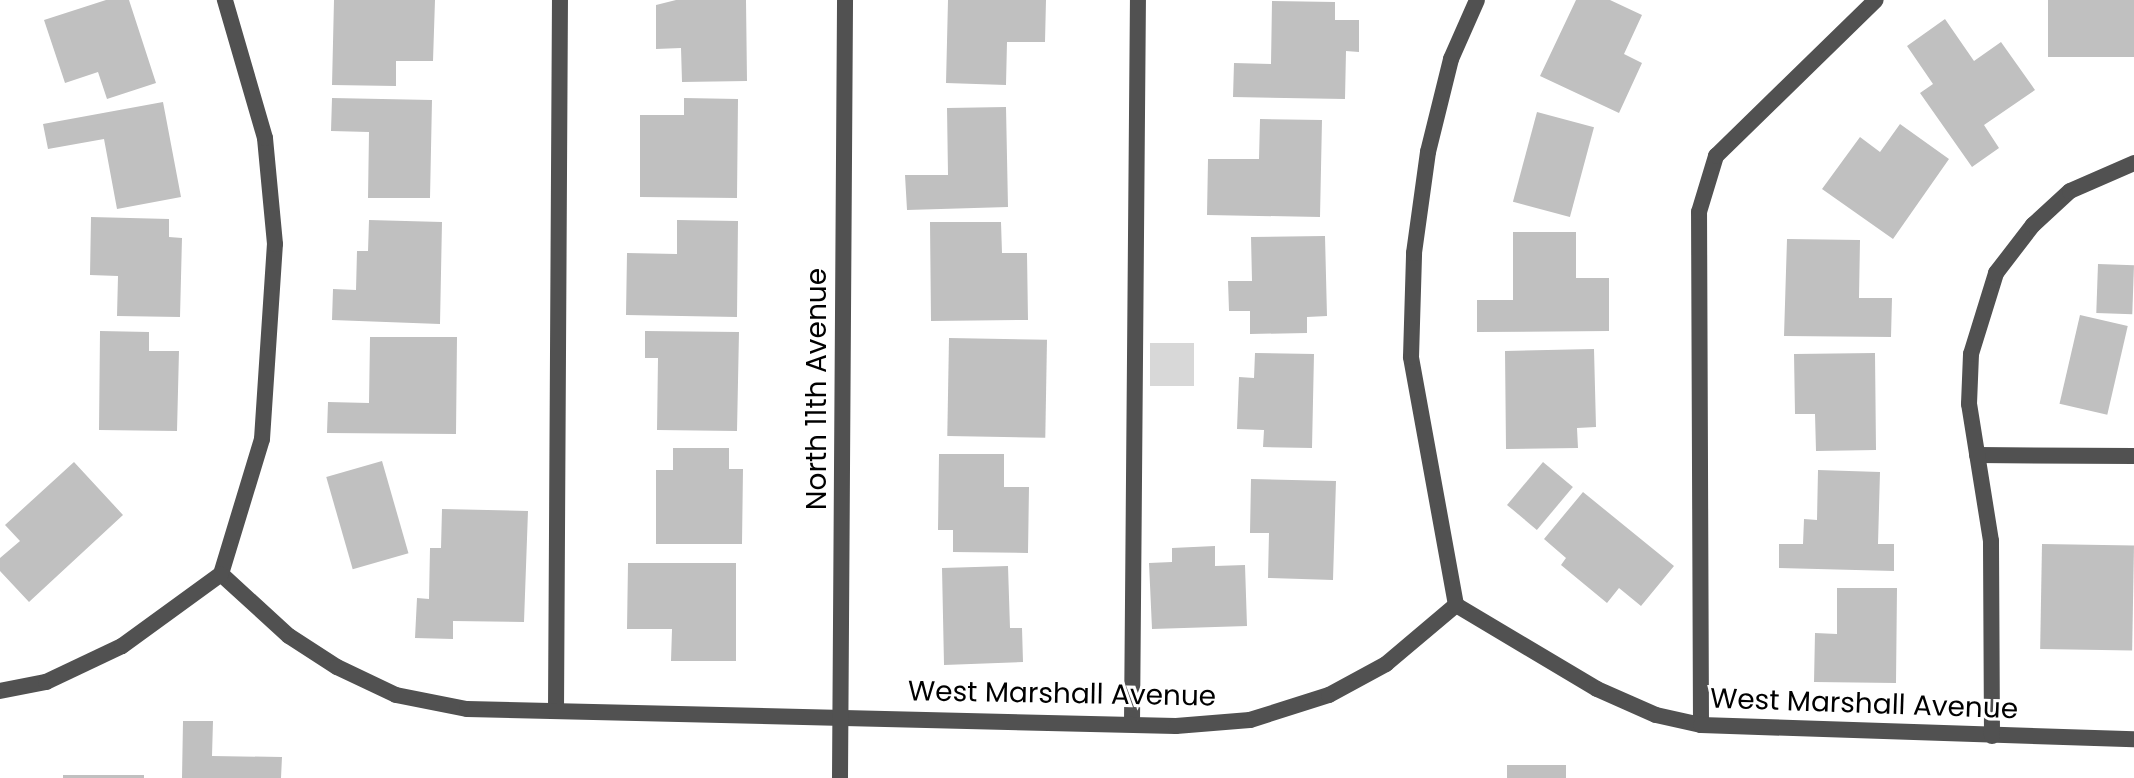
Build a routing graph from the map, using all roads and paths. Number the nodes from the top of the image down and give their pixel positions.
1 (225, 0) edge
2 (560, 0) edge
3 (845, 0) edge
4 (1138, 0) edge
5 (1477, 0) edge
6 (1876, 0) edge
7 (2134, 163) edge
8 (1977, 455) junction
9 (2134, 456) edge
10 (221, 574) junction
11 (1456, 605) junction
12 (0, 691) edge
13 (556, 711) junction
14 (842, 716) junction
15 (1132, 724) junction
16 (1701, 725) junction
17 (1992, 736) junction
18 (2134, 739) edge
19 (840, 778) edge

1 - 10 street
2 - 13 street
3 - 14 street, North 11th Avenue
4 - 15 street
5 - 11 street
6 - 16 street
7 - 8 street
8 - 9 street
8 - 17 street
10 - 12 street
10 - 13 street, West Marshall Avenue
11 - 15 street, West Marshall Avenue
11 - 16 street, West Marshall Avenue
13 - 14 street, West Marshall Avenue
14 - 15 street, West Marshall Avenue
14 - 19 street, North 11th Avenue
16 - 17 street, West Marshall Avenue
17 - 18 street, West Marshall Avenue

